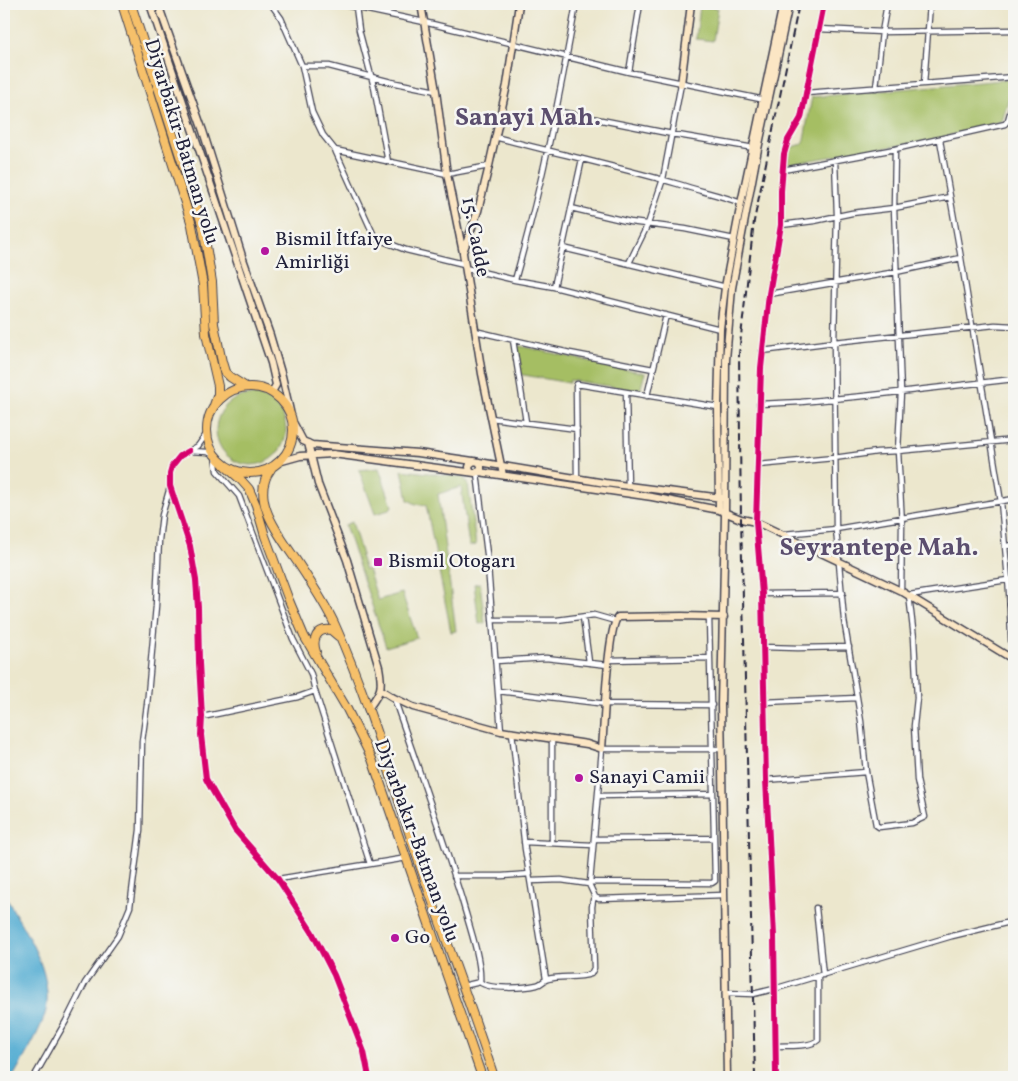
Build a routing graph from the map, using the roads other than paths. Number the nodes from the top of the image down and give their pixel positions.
1 (122, 4) edge
2 (131, 4) edge
3 (150, 4) edge
4 (158, 4) edge
5 (271, 4) edge
6 (340, 4) edge
7 (347, 4) edge
8 (421, 4) edge
9 (518, 4) edge
10 (576, 4) edge
11 (640, 4) edge
12 (691, 4) edge
13 (783, 4) edge
14 (789, 4) edge
15 (824, 4) edge
16 (887, 4) edge
17 (930, 4) edge
18 (356, 7) junction
19 (424, 22) junction
20 (819, 29) junction
21 (1014, 30) edge
22 (926, 31) junction
23 (882, 32) junction
24 (513, 44) junction
25 (567, 56) junction
26 (302, 66) junction
27 (629, 72) junction
28 (370, 76) junction
29 (1014, 77) edge
30 (680, 84) junction
31 (924, 84) junction
32 (876, 88) junction
33 (436, 91) junction
34 (806, 93) junction
35 (1014, 99) edge
36 (765, 100) junction
37 (556, 111) junction
38 (672, 134) junction
39 (495, 137) junction
40 (940, 140) junction
41 (755, 148) junction
42 (895, 149) junction
43 (335, 150) junction
44 (549, 151) junction
45 (582, 159) junction
46 (835, 160) junction
47 (388, 162) junction
48 (489, 166) junction
49 (783, 170) junction
50 (447, 174) junction
51 (663, 179) junction
52 (950, 197) junction
53 (741, 203) junction
54 (571, 208) junction
55 (894, 208) junction
56 (837, 215) junction
57 (648, 224) junction
58 (781, 225) junction
59 (734, 239) junction
60 (564, 248) junction
61 (463, 253) junction
62 (961, 258) junction
63 (629, 263) junction
64 (464, 266) junction
65 (896, 272) junction
66 (515, 280) junction
67 (836, 282) junction
68 (554, 287) junction
69 (729, 287) junction
70 (768, 294) junction
71 (666, 315) junction
72 (1014, 326) edge
73 (972, 327) junction
74 (720, 329) junction
75 (475, 331) junction
76 (898, 336) junction
77 (513, 340) junction
78 (834, 342) junction
79 (762, 351) junction
80 (653, 369) junction
81 (1014, 379) edge
82 (982, 382) junction
83 (246, 387) junction
84 (272, 392) junction
85 (626, 392) junction
86 (900, 392) junction
87 (647, 396) junction
88 (834, 398) junction
89 (759, 404) junction
90 (718, 407) junction
91 (213, 408) junction
92 (290, 412) junction
93 (491, 418) junction
94 (526, 422) junction
95 (294, 424) junction
96 (577, 429) junction
97 (207, 432) junction
98 (1014, 440) edge
99 (992, 442) junction
100 (308, 443) junction
101 (189, 451) junction
102 (898, 451) junction
103 (310, 455) junction
104 (215, 456) junction
105 (834, 458) junction
106 (282, 461) junction
107 (476, 462) junction
108 (224, 465) junction
109 (758, 465) junction
110 (501, 466) junction
111 (271, 469) junction
112 (476, 472) junction
113 (503, 475) junction
114 (577, 479) junction
115 (170, 486) junction
116 (628, 490) junction
117 (722, 498) junction
118 (1014, 499) edge
119 (1001, 502) junction
120 (718, 510) junction
121 (725, 514) junction
122 (901, 518) junction
123 (756, 522) junction
124 (836, 529) junction
125 (780, 535) junction
126 (1014, 545) edge
127 (1006, 546) junction
128 (838, 563) junction
129 (1014, 579) edge
130 (1008, 580) junction
131 (901, 591) junction
132 (843, 593) junction
133 (762, 594) junction
134 (908, 596) junction
135 (583, 617) junction
136 (709, 617) junction
137 (724, 617) junction
138 (492, 620) junction
139 (614, 621) junction
140 (343, 644) junction
141 (849, 646) junction
142 (763, 647) junction
143 (710, 658) junction
144 (1013, 659) edge
145 (496, 661) junction
146 (590, 662) junction
147 (608, 663) junction
148 (321, 664) junction
149 (381, 690) junction
150 (315, 691) junction
151 (498, 691) junction
152 (394, 698) junction
153 (857, 698) junction
154 (764, 702) junction
155 (606, 704) junction
156 (712, 705) junction
157 (368, 709) junction
158 (202, 716) junction
159 (501, 731) junction
160 (512, 732) junction
161 (552, 738) junction
162 (602, 748) junction
163 (712, 749) junction
164 (722, 749) junction
165 (866, 772) junction
166 (766, 780) junction
167 (713, 794) junction
168 (598, 796) junction
169 (714, 838) junction
170 (594, 839) junction
171 (524, 842) junction
172 (552, 843) junction
173 (593, 846) junction
174 (407, 858) junction
175 (370, 864) junction
176 (530, 874) junction
177 (454, 876) junction
178 (278, 879) junction
179 (531, 881) junction
180 (589, 883) junction
181 (724, 895) junction
182 (595, 897) junction
183 (816, 908) dead end
184 (1014, 921) edge
185 (820, 976) junction
186 (546, 980) junction
187 (480, 982) junction
188 (463, 986) junction
189 (774, 989) junction
190 (725, 993) junction
191 (776, 1046) junction
192 (34, 1077) edge
193 (369, 1077) edge
194 (482, 1077) edge
195 (494, 1077) edge
196 (727, 1077) edge
197 (776, 1077) edge

1 - 91 highway, Diyarbakır-Batman yolu
2 - 83 highway, Diyarbakır-Batman yolu
3 - 84 street
4 - 92 street
5 - 26 street
6 - 7 street
7 - 18 street
8 - 19 street, 15. Cadde
9 - 24 street
10 - 25 street
11 - 27 street
12 - 30 street
13 - 36 street
14 - 36 street
15 - 20 street
16 - 23 street
17 - 22 street
18 - 19 street
18 - 28 street
19 - 24 street
19 - 33 street, 15. Cadde
20 - 23 street
20 - 34 street
21 - 22 street
22 - 23 street
22 - 31 street
23 - 32 street
24 - 25 street
24 - 39 street
25 - 27 street
25 - 37 street
26 - 28 street
26 - 43 street
27 - 30 street
28 - 33 street
28 - 47 street
29 - 31 street
30 - 36 street
30 - 38 street
31 - 32 street
32 - 34 street
33 - 50 street, 15. Cadde
34 - 49 street
35 - 40 street
36 - 41 street
37 - 38 street
37 - 44 street
38 - 41 street
38 - 51 street
39 - 44 street
39 - 48 street
40 - 42 street
40 - 52 street
41 - 53 street
41 - 69 street
42 - 46 street
42 - 55 street
43 - 47 street
43 - 64 street
44 - 45 street
44 - 66 street
45 - 51 street
45 - 54 street
46 - 49 street
46 - 56 street
47 - 50 street
48 - 50 street
48 - 61 street
49 - 58 street
50 - 61 street, 15. Cadde
51 - 53 street
51 - 57 street
52 - 55 street
52 - 62 street
53 - 59 street
54 - 57 street
54 - 60 street
55 - 56 street
55 - 65 street
56 - 58 street
56 - 67 street
57 - 59 street
57 - 63 street
58 - 70 street
59 - 69 street
60 - 63 street
60 - 68 street
61 - 64 street, 15. Cadde
62 - 65 street
62 - 73 street
63 - 69 street
64 - 66 street
64 - 75 street, 15. Cadde
65 - 67 street
65 - 76 street
66 - 68 street
67 - 70 street
67 - 78 street
68 - 71 street
69 - 74 street
69 - 117 street
70 - 79 street
71 - 74 street
71 - 80 street
72 - 73 street
73 - 76 street
73 - 82 street
74 - 90 street
75 - 77 street
75 - 93 street, 15. Cadde
76 - 78 street
76 - 86 street
77 - 80 street
77 - 94 street
78 - 79 street
78 - 88 street
79 - 89 street
80 - 87 street
81 - 82 street
82 - 86 street
82 - 99 street
83 - 84 highway
83 - 91 highway
84 - 92 highway
85 - 87 street
85 - 96 street
85 - 116 street
86 - 88 street
86 - 102 street
87 - 90 street
88 - 89 street
88 - 105 street
89 - 109 street
90 - 117 street
91 - 97 highway
92 - 95 highway
93 - 94 street
93 - 110 street, 15. Cadde
94 - 96 street
95 - 100 street
95 - 106 highway
96 - 114 street
97 - 101 street
97 - 104 highway
98 - 99 street
99 - 102 street
99 - 119 street
100 - 103 street
100 - 107 street
101 - 104 street
101 - 115 street
102 - 105 street
102 - 122 street
103 - 106 street
103 - 112 street
103 - 149 street
104 - 108 highway
104 - 150 street
105 - 109 street
105 - 124 street
106 - 111 highway
107 - 110 street
107 - 112 street
107 - 112 street
108 - 111 highway
108 - 148 highway, Diyarbakır-Batman yolu
109 - 123 street
110 - 113 street, 15. Cadde
110 - 114 street
111 - 140 highway, Diyarbakır-Batman yolu
112 - 113 street
112 - 138 street
113 - 116 street
114 - 116 street
115 - 158 street
115 - 192 street
116 - 117 street
116 - 120 street
117 - 120 street
117 - 121 street
118 - 119 street
119 - 122 street
119 - 127 street
120 - 121 street
121 - 123 street
121 - 137 street
122 - 124 street
122 - 131 street
123 - 125 street
123 - 133 street
124 - 125 street
124 - 128 street
125 - 128 street
126 - 127 street
127 - 130 street
128 - 131 street
128 - 132 street
129 - 130 street
130 - 134 street
130 - 144 street
131 - 134 street
132 - 133 street
132 - 141 street
133 - 142 street
134 - 144 street
134 - 165 street
135 - 138 street
135 - 139 street
135 - 146 street
136 - 137 street
136 - 139 street
136 - 143 street
137 - 164 street
138 - 145 street
139 - 147 street
140 - 148 highway
140 - 157 highway, Diyarbakır-Batman yolu
141 - 142 street
141 - 153 street
142 - 154 street
143 - 147 street
143 - 156 street
145 - 146 street
145 - 151 street
146 - 147 street
147 - 155 street
148 - 174 highway, Diyarbakır-Batman yolu
149 - 152 street
149 - 157 street
150 - 158 street
150 - 175 street
151 - 155 street
151 - 159 street
152 - 159 street
152 - 177 street
153 - 154 street
153 - 165 street
154 - 166 street
155 - 156 street
155 - 162 street
156 - 163 street
157 - 188 highway, Diyarbakır-Batman yolu
158 - 178 street
159 - 160 street
160 - 161 street
160 - 171 street
161 - 162 street
161 - 172 street
162 - 163 street
162 - 168 street
163 - 164 street
163 - 167 street
164 - 181 street
165 - 166 street
166 - 189 street
167 - 168 street
167 - 169 street
168 - 170 street
169 - 170 street
169 - 180 street
170 - 173 street
171 - 172 street
171 - 176 street
172 - 173 street
173 - 180 street
174 - 175 street
174 - 194 highway, Diyarbakır-Batman yolu
175 - 178 street
176 - 177 street
176 - 179 street
177 - 187 street
178 - 193 street
179 - 180 street
179 - 186 street
180 - 182 street
181 - 182 street
181 - 190 street
182 - 186 street
183 - 185 street
184 - 185 street
185 - 189 street
185 - 191 street
186 - 187 street
187 - 188 street
188 - 195 highway, Diyarbakır-Batman yolu
189 - 190 street
189 - 191 street
190 - 196 street
191 - 197 street

